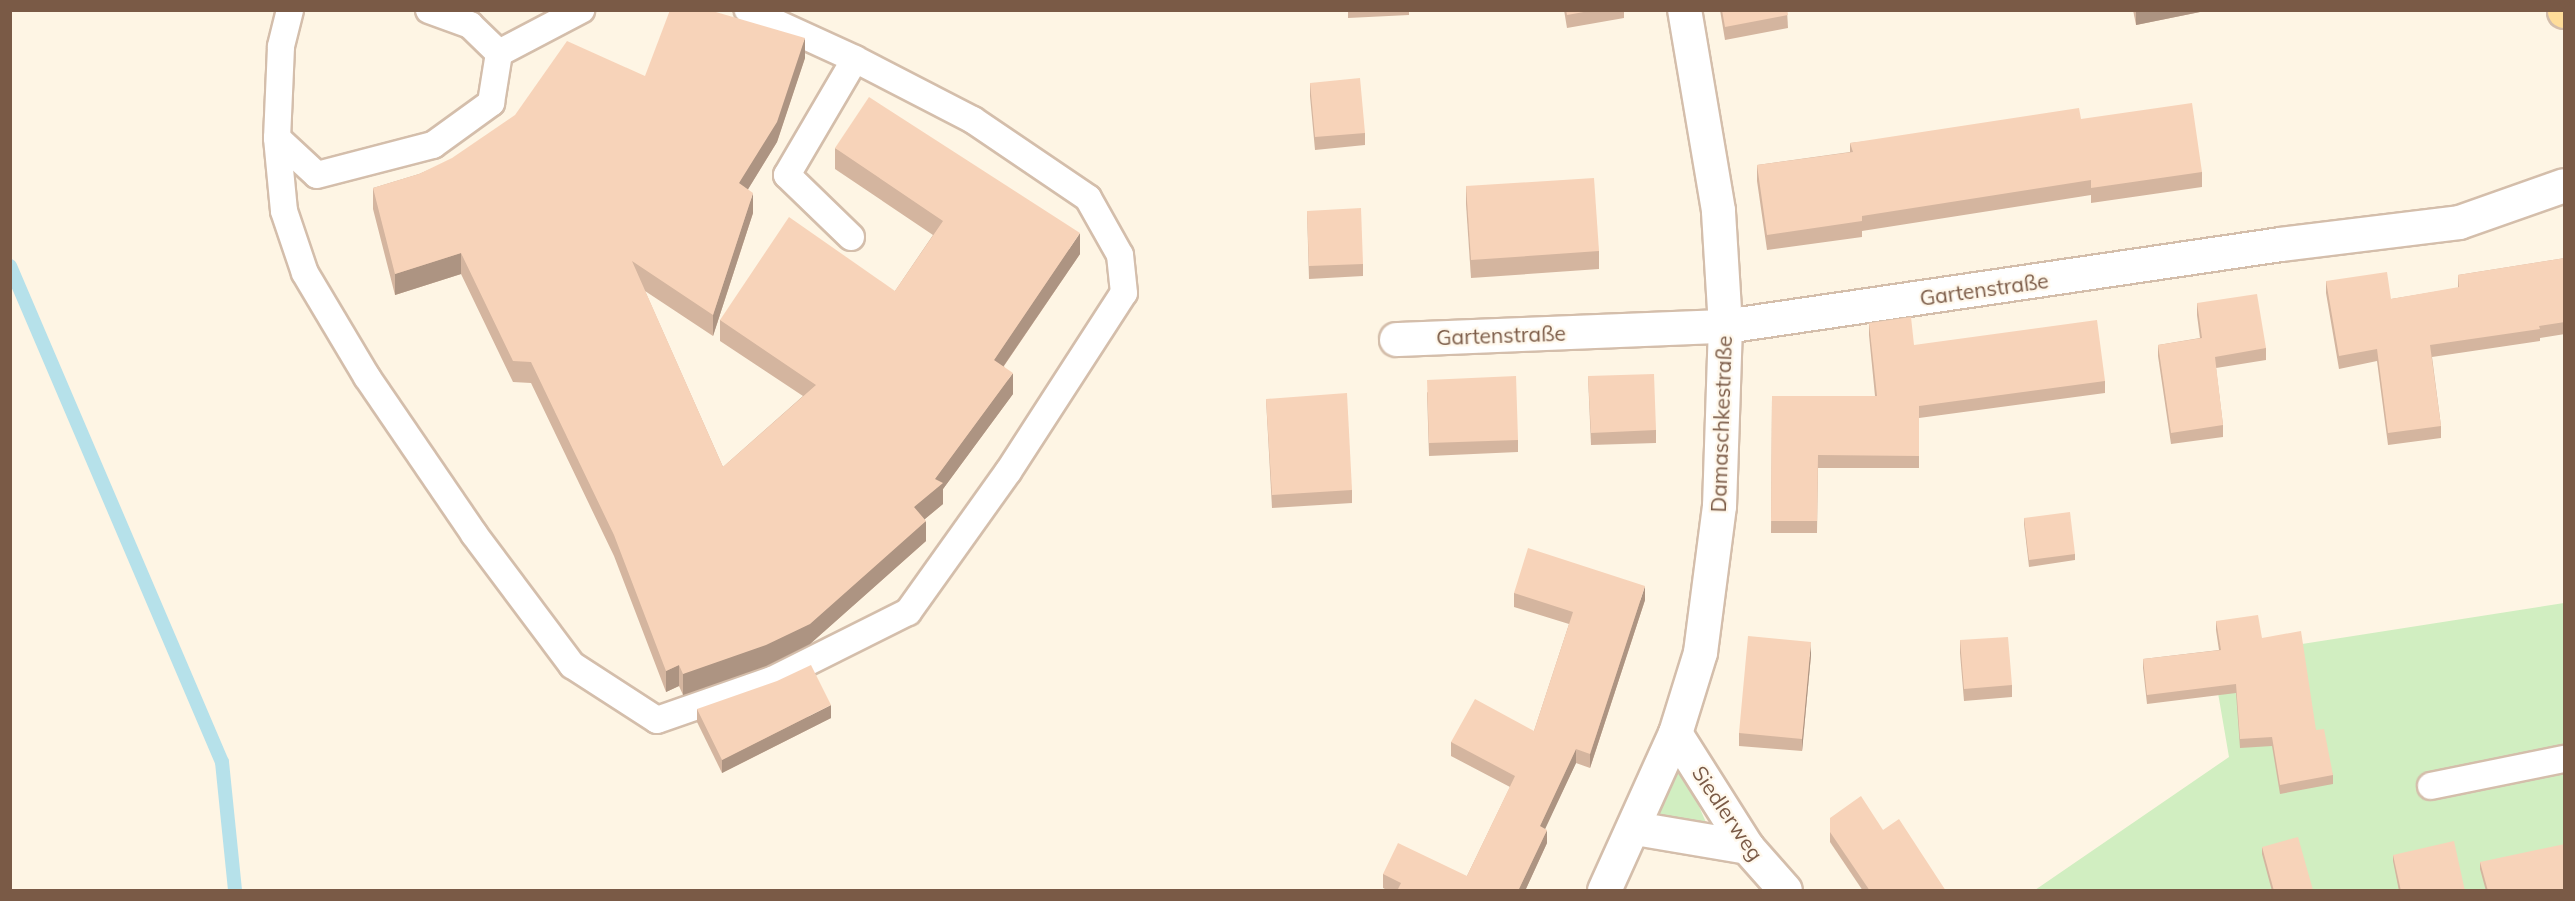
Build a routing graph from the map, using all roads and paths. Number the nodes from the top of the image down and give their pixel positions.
1 (290, 10) edge
2 (429, 10) edge
3 (581, 10) edge
4 (748, 10) edge
5 (1684, 10) edge
6 (499, 53) junction
7 (855, 59) junction
8 (277, 138) junction
9 (2565, 184) edge
10 (850, 237) dead end
11 (1725, 326) junction
12 (1396, 339) dead end
13 (1675, 733) junction
14 (2565, 759) edge
15 (2431, 786) dead end
16 (1635, 828) junction
17 (1747, 847) junction
18 (1605, 891) edge
19 (1785, 891) edge

1 - 8 lane
2 - 6 lane
3 - 6 lane
4 - 7 lane
5 - 11 street, Damaschkestraße
6 - 8 lane
7 - 8 lane
7 - 10 lane
9 - 11 street, Gartenstraße
11 - 12 street, Gartenstraße
11 - 13 street, Damaschkestraße
13 - 16 street, Damaschkestraße
13 - 17 street, Siedlerweg
14 - 15 lane
16 - 17 street
16 - 18 street, Damaschkestraße
17 - 19 street, Siedlerweg

